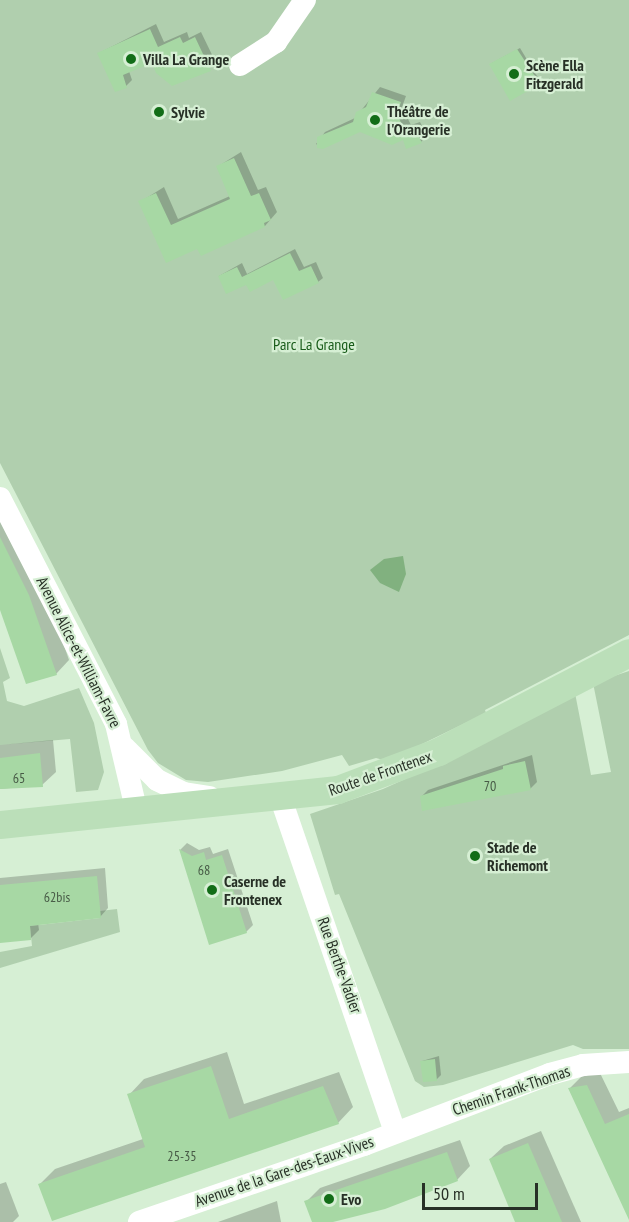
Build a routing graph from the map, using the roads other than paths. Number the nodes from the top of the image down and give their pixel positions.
1 (305, 0) edge
2 (240, 65) dead end
3 (0, 498) edge
4 (629, 653) edge
5 (124, 747) junction
6 (281, 799) junction
7 (225, 804) junction
8 (136, 813) junction
9 (0, 825) edge
10 (629, 1062) edge
11 (395, 1132) junction
12 (139, 1222) edge

1 - 2 street
3 - 5 street, Avenue Alice-et-William-Favre
4 - 6 main road, Route de Frontenex
5 - 7 street
5 - 8 street, Avenue Alice-et-William-Favre
6 - 7 main road, Route de Frontenex
6 - 11 street, Rue Berthe-Vadier
7 - 8 main road, Route de Frontenex
8 - 9 main road, Route de Frontenex
10 - 11 street, Chemin Frank-Thomas
11 - 12 street, Avenue de la Gare-des-Eaux-Vives

